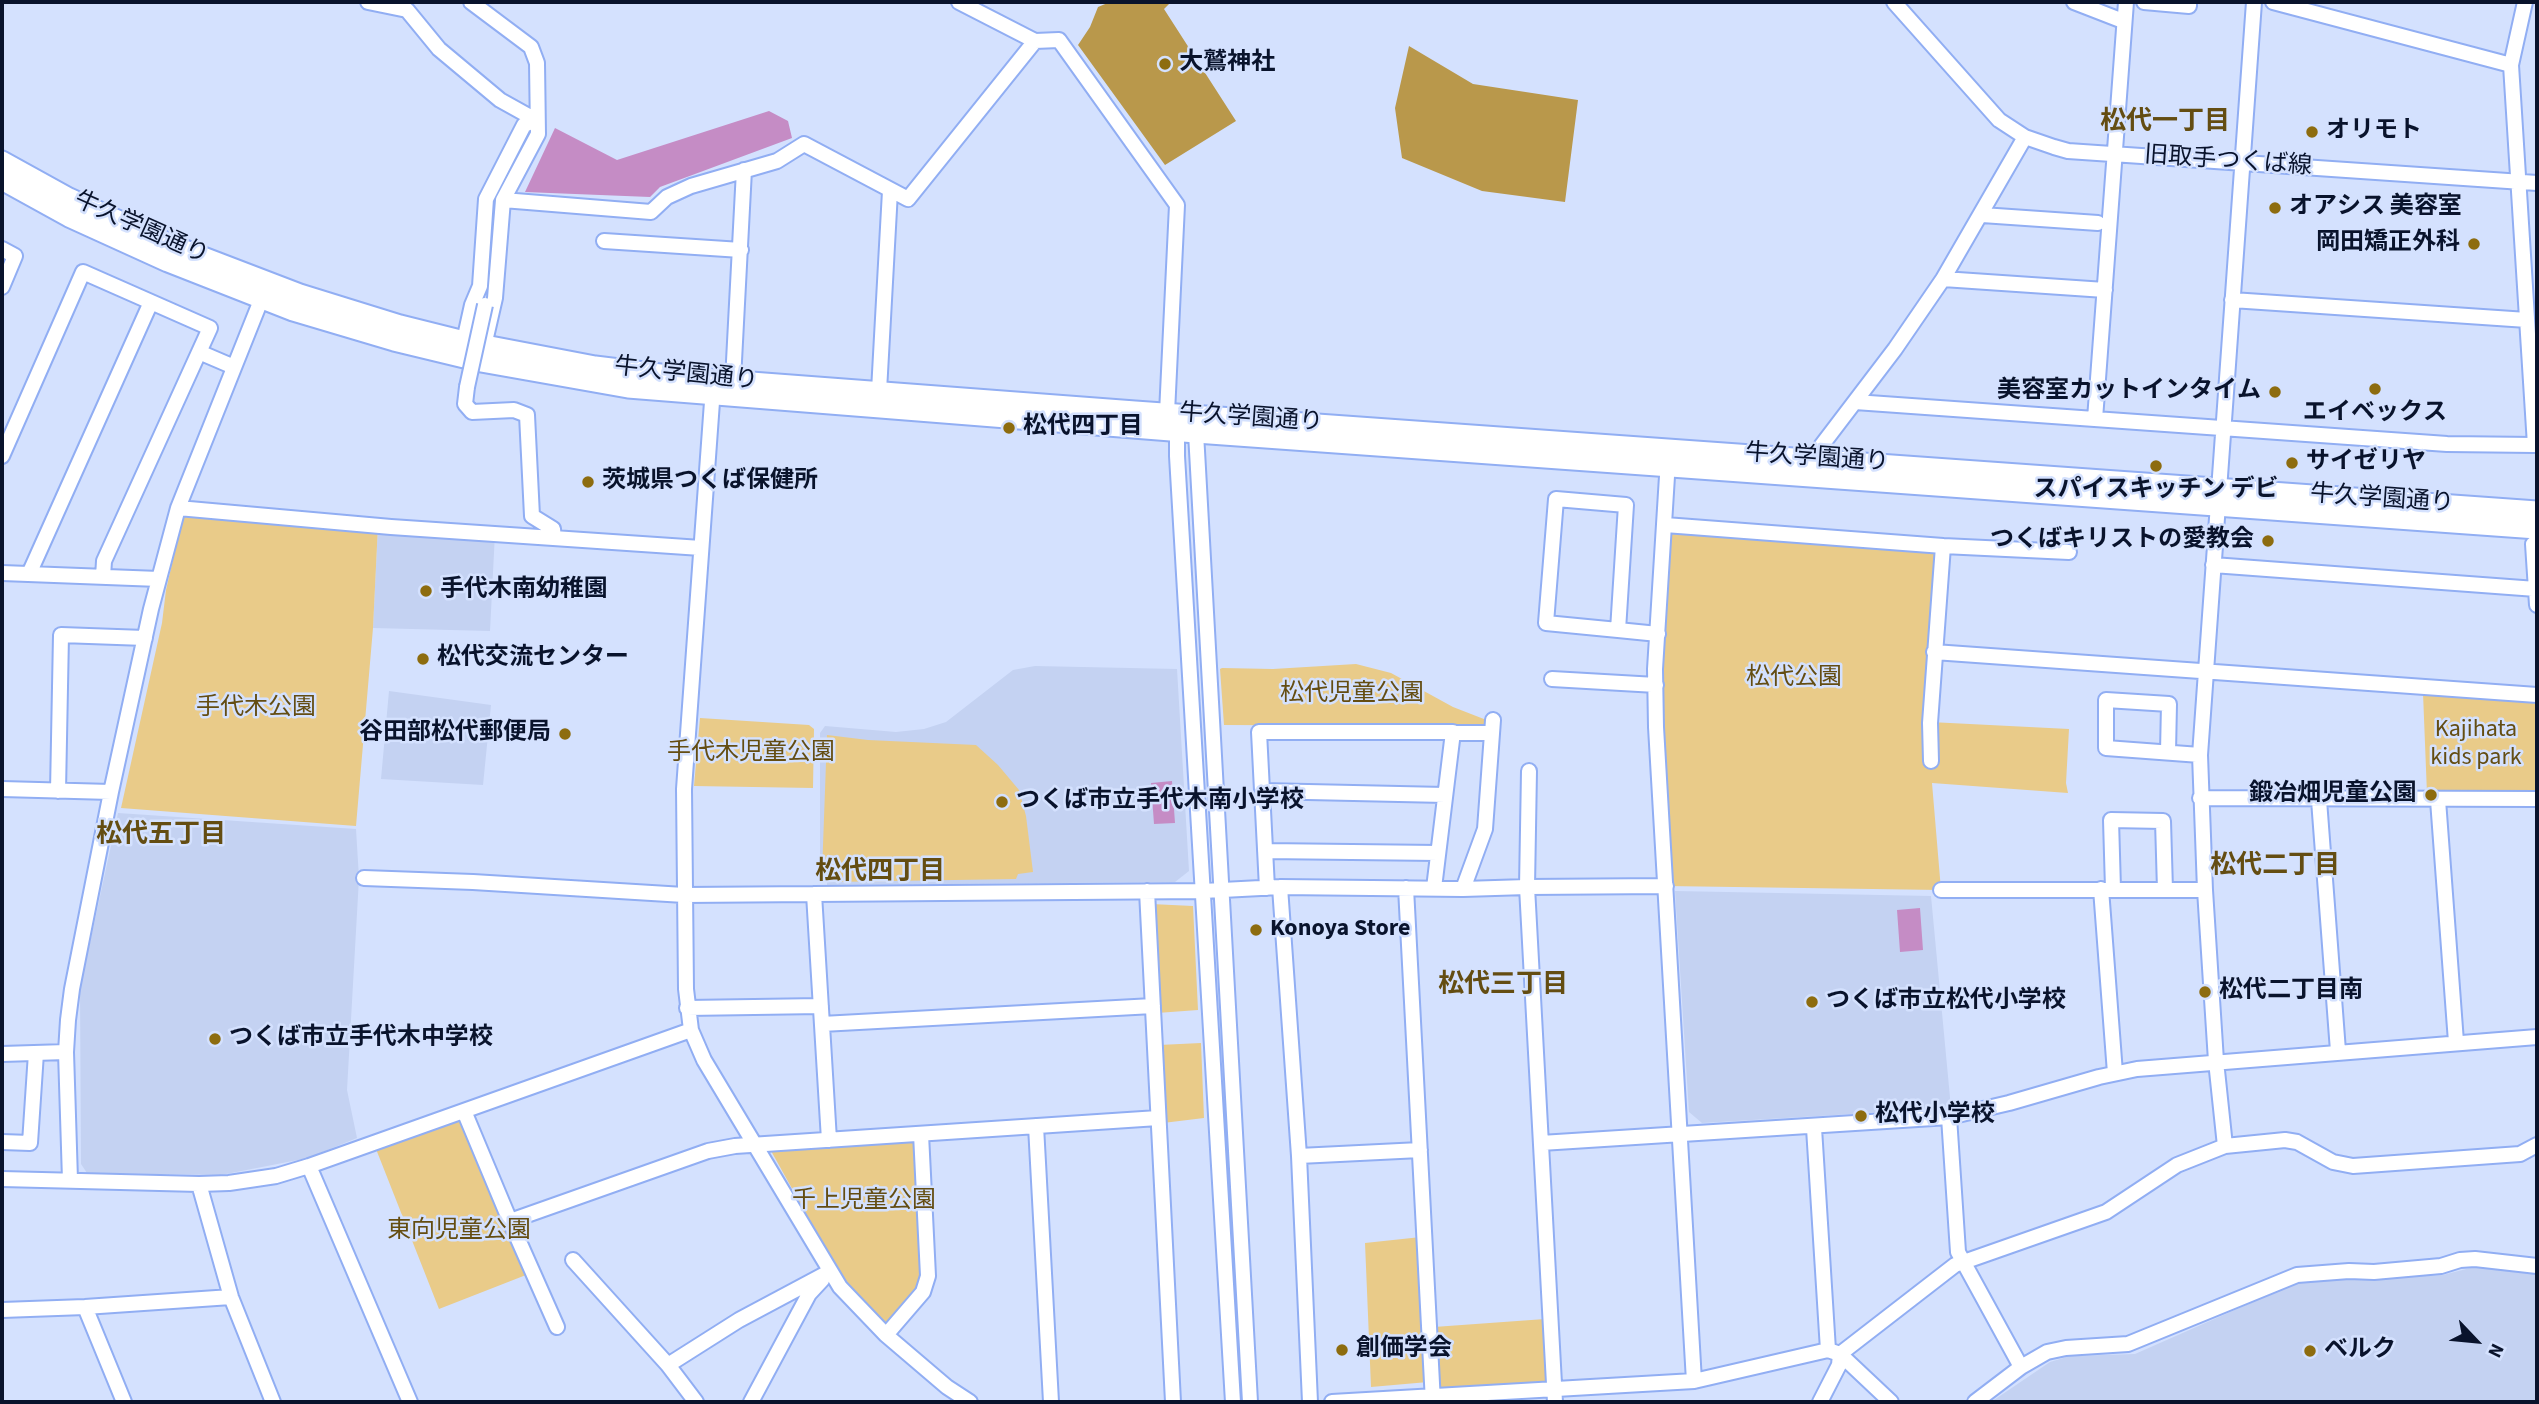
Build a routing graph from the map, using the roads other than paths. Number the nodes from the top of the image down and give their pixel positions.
1 (368, 2) edge
2 (471, 2) edge
3 (958, 2) edge
4 (1894, 2) edge
5 (2074, 2) edge
6 (2126, 2) edge
7 (2144, 2) edge
8 (2189, 2) edge
9 (2254, 2) edge
10 (2273, 2) edge
11 (2525, 2) edge
12 (2123, 21) junction
13 (1035, 41) junction
14 (2511, 65) junction
15 (536, 120) junction
16 (2025, 137) junction
17 (2115, 153) junction
18 (2, 161) edge
19 (2243, 163) junction
20 (744, 170) junction
21 (2, 180) edge
22 (2518, 181) junction
23 (2537, 183) edge
24 (890, 191) junction
25 (503, 200) junction
26 (1982, 215) junction
27 (2098, 223) dead end
28 (604, 241) dead end
29 (2, 249) edge
30 (741, 250) junction
31 (1943, 279) junction
32 (2, 287) edge
33 (2105, 290) junction
34 (265, 291) junction
35 (2232, 300) junction
36 (151, 302) junction
37 (2527, 320) junction
38 (464, 341) junction
39 (484, 346) junction
40 (199, 352) junction
41 (234, 368) junction
42 (720, 385) junction
43 (879, 391) junction
44 (1856, 402) junction
45 (1167, 413) junction
46 (2095, 419) junction
47 (1187, 426) junction
48 (2222, 427) junction
49 (2536, 445) edge
50 (2, 456) edge
51 (1668, 457) junction
52 (1812, 458) junction
53 (2218, 497) junction
54 (178, 508) junction
55 (2537, 511) edge
56 (1665, 525) junction
57 (2535, 537) edge
58 (554, 538) junction
59 (1943, 546) junction
60 (701, 548) junction
61 (2069, 552) dead end
62 (2213, 565) junction
63 (2, 573) edge
64 (29, 574) junction
65 (103, 577) junction
66 (159, 579) junction
67 (2536, 589) edge
68 (2537, 605) edge
69 (1618, 630) junction
70 (1658, 634) junction
71 (145, 638) junction
72 (1934, 652) junction
73 (2205, 671) junction
74 (1552, 679) dead end
75 (1656, 685) junction
76 (2537, 695) edge
77 (1453, 733) junction
78 (2168, 752) junction
79 (2200, 755) junction
80 (1931, 761) dead end
81 (1529, 771) dead end
82 (2, 789) edge
83 (1262, 790) junction
84 (58, 791) junction
85 (111, 792) junction
86 (1446, 795) junction
87 (2200, 799) junction
88 (2537, 799) edge
89 (2319, 800) junction
90 (2438, 800) junction
91 (1265, 852) junction
92 (1438, 853) junction
93 (364, 878) dead end
94 (1666, 886) junction
95 (1527, 887) junction
96 (1274, 888) junction
97 (1406, 888) junction
98 (1434, 888) junction
99 (1463, 889) junction
100 (2107, 889) junction
101 (1222, 890) junction
102 (1941, 890) dead end
103 (2165, 890) junction
104 (2205, 890) junction
105 (1147, 891) junction
106 (1203, 891) junction
107 (814, 894) junction
108 (684, 895) junction
109 (821, 1006) junction
110 (1153, 1006) junction
111 (687, 1008) junction
112 (822, 1024) junction
113 (691, 1030) junction
114 (2537, 1037) edge
115 (2456, 1042) junction
116 (2339, 1051) junction
117 (66, 1052) junction
118 (36, 1053) junction
119 (2, 1054) edge
120 (2217, 1061) junction
121 (2115, 1073) junction
122 (464, 1111) junction
123 (1949, 1117) junction
124 (1158, 1118) junction
125 (1036, 1126) junction
126 (1814, 1128) junction
127 (922, 1134) junction
128 (1681, 1134) junction
129 (829, 1140) junction
130 (2, 1142) edge
131 (1541, 1143) junction
132 (754, 1145) junction
133 (2537, 1145) edge
134 (2225, 1146) junction
135 (1420, 1150) junction
136 (1298, 1156) junction
137 (309, 1166) junction
138 (2, 1179) edge
139 (71, 1180) junction
140 (198, 1184) junction
141 (510, 1221) junction
142 (573, 1260) dead end
143 (1964, 1262) junction
144 (2537, 1266) edge
145 (829, 1272) junction
146 (231, 1297) junction
147 (85, 1307) junction
148 (2, 1310) edge
149 (556, 1327) dead end
150 (886, 1335) junction
151 (1834, 1352) junction
152 (668, 1365) junction
153 (2021, 1367) junction
154 (1694, 1381) junction
155 (1555, 1395) edge
156 (1433, 1399) edge
157 (124, 1402) edge
158 (274, 1402) edge
159 (410, 1402) edge
160 (696, 1402) edge
161 (751, 1402) edge
162 (970, 1402) edge
163 (1051, 1402) edge
164 (1172, 1402) edge
165 (1233, 1402) edge
166 (1250, 1402) edge
167 (1310, 1402) edge
168 (1332, 1402) edge
169 (1820, 1402) edge
170 (1891, 1402) edge
171 (1975, 1402) edge

1 - 15 street
2 - 15 street
3 - 13 street
4 - 16 street, 旧取手つくば線
5 - 12 street
6 - 12 street
7 - 8 street
9 - 19 street
10 - 14 street
11 - 14 street
12 - 17 street
13 - 24 street
13 - 45 street
14 - 22 street
15 - 25 street
15 - 38 street
15 - 58 street, bridge
16 - 17 street, 旧取手つくば線
16 - 26 street
17 - 19 street, 旧取手つくば線
17 - 33 street
18 - 34 highway, 牛久学園通り
19 - 22 street, 旧取手つくば線
19 - 35 street
20 - 24 street
20 - 25 street
20 - 30 street
21 - 34 highway, 牛久学園通り
22 - 23 street, 旧取手つくば線
22 - 37 street
24 - 43 street
25 - 39 street
26 - 27 street
26 - 31 street
28 - 30 street
29 - 32 street
30 - 42 street
31 - 33 street
31 - 44 street
33 - 46 street
34 - 38 highway, 牛久学園通り
34 - 41 street
34 - 42 highway, 牛久学園通り
35 - 37 street
35 - 48 street
36 - 40 street
36 - 50 street
36 - 64 street
37 - 49 street
38 - 39 highway, 牛久学園通り
39 - 42 highway, 牛久学園通り
40 - 41 street
40 - 65 street
41 - 54 street
42 - 43 highway, 牛久学園通り
42 - 47 highway, 牛久学園通り
42 - 60 street
43 - 45 highway, 牛久学園通り
44 - 46 street
44 - 52 street
45 - 47 highway, 牛久学園通り
46 - 48 street
47 - 51 highway, 牛久学園通り
47 - 101 street
47 - 106 street
48 - 49 street
48 - 53 street
51 - 52 highway, 牛久学園通り
51 - 53 highway, 牛久学園通り
51 - 56 street
52 - 53 highway, 牛久学園通り
53 - 55 highway, 牛久学園通り
53 - 57 highway, 牛久学園通り
53 - 62 street
54 - 58 street
54 - 66 street
56 - 59 street
56 - 70 street
57 - 67 street
58 - 60 street
59 - 61 street
59 - 72 street
60 - 108 street
62 - 67 street
62 - 73 street
63 - 64 street
64 - 65 street
65 - 66 street
66 - 71 street
67 - 68 street
69 - 69 street
69 - 70 street
70 - 75 street
71 - 84 street
71 - 85 street
72 - 73 street
72 - 80 street
73 - 76 street
73 - 79 street
74 - 75 street
75 - 94 street
77 - 83 street
77 - 86 street
77 - 99 street
78 - 78 street
78 - 79 street
79 - 87 street
81 - 95 street
82 - 84 street
83 - 86 street
83 - 91 street
84 - 85 street
85 - 117 street
86 - 92 street
87 - 89 street
87 - 104 street
88 - 90 street
89 - 90 street
89 - 116 street
90 - 115 street
91 - 92 street
91 - 96 street
92 - 98 street
93 - 108 street
94 - 95 street
94 - 128 street
95 - 99 street
95 - 131 street
96 - 97 street
96 - 101 street
96 - 136 street
97 - 98 street
97 - 135 street
98 - 99 street
100 - 102 street
100 - 103 street
100 - 103 street
100 - 121 street
101 - 106 street
101 - 166 street
103 - 104 street
104 - 120 street
105 - 106 street
105 - 107 street
105 - 110 street
106 - 165 street
107 - 108 street
107 - 109 street
108 - 111 street
109 - 111 street
109 - 112 street
110 - 112 street
110 - 124 street
111 - 113 street
112 - 129 street
113 - 122 street
113 - 132 street
114 - 115 street
115 - 116 street
116 - 120 street
117 - 118 street
117 - 139 street
118 - 119 street
118 - 130 street
120 - 121 street
120 - 134 street
121 - 123 street
122 - 137 street
122 - 141 street
123 - 126 street
123 - 143 street
124 - 125 street
124 - 164 street
125 - 127 street
125 - 163 street
126 - 128 street
126 - 151 street
127 - 129 street
127 - 150 street
128 - 131 street
128 - 154 street
129 - 132 street
131 - 155 street
132 - 141 street
132 - 145 street
133 - 134 street
134 - 143 street
135 - 136 street
135 - 156 street
136 - 167 street
137 - 140 street
137 - 159 street
138 - 139 street
139 - 140 street
140 - 146 street
141 - 149 street
142 - 152 street
143 - 151 street
143 - 153 street
144 - 153 street
145 - 150 street
145 - 152 street
145 - 161 street
146 - 147 street
146 - 158 street
147 - 148 street
147 - 157 street
150 - 162 street
151 - 154 street
151 - 169 street
151 - 170 street
152 - 160 street
153 - 171 street
154 - 155 street
155 - 156 street
156 - 168 street

